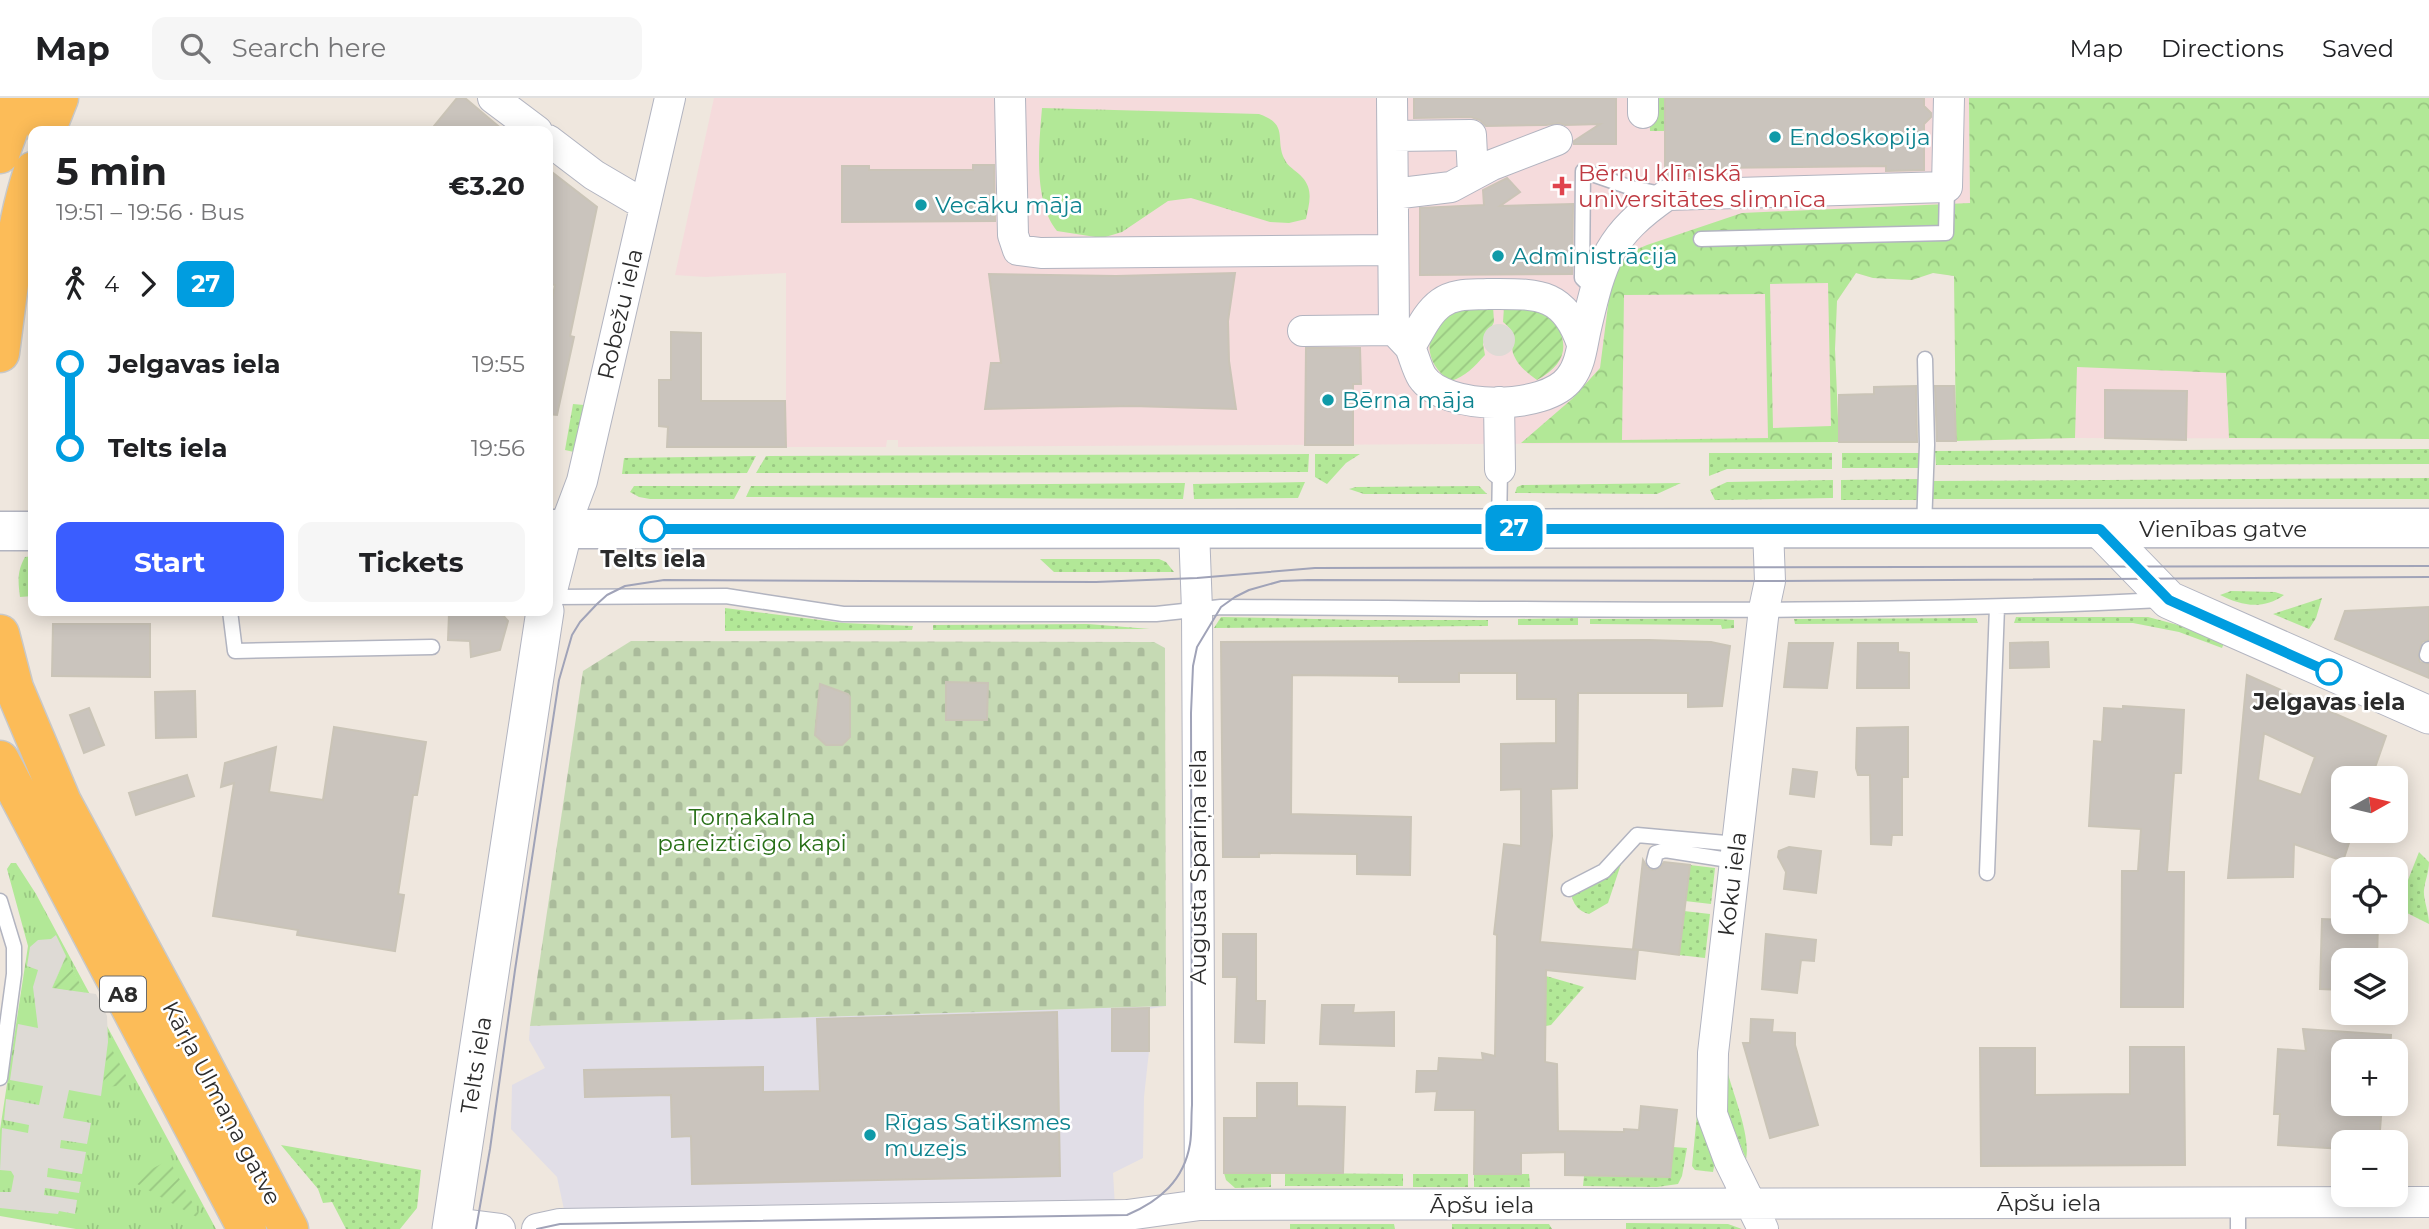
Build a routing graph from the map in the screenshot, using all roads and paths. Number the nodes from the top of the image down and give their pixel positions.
1 (20, 98) edge
2 (59, 98) edge
3 (493, 98) edge
4 (670, 98) edge
5 (1010, 98) edge
6 (1392, 98) edge
7 (1949, 98) edge
8 (48, 126) edge
9 (530, 126) edge
10 (1392, 136) junction
11 (1557, 140) dead end
12 (553, 143) edge
13 (0, 154) edge
14 (1473, 175) junction
15 (28, 186) edge
16 (1947, 187) junction
17 (1393, 194) junction
18 (1667, 195) junction
19 (645, 205) junction
20 (1701, 239) dead end
21 (1393, 250) junction
22 (1598, 282) junction
23 (1303, 331) dead end
24 (1402, 338) junction
25 (1582, 344) junction
26 (0, 353) edge
27 (1925, 359) dead end
28 (1499, 402) junction
29 (1500, 469) joint
30 (1499, 528) junction
31 (2429, 528) edge
32 (556, 529) edge
33 (1194, 529) junction
34 (1768, 529) junction
35 (1924, 529) junction
36 (2100, 529) junction
37 (0, 531) edge
38 (28, 531) edge
39 (553, 553) edge
40 (553, 594) edge
41 (2169, 600) junction
42 (1997, 607) junction
43 (1764, 609) junction
44 (1198, 610) junction
45 (230, 616) edge
46 (544, 616) edge
47 (0, 634) edge
48 (432, 647) dead end
49 (2429, 715) edge
50 (0, 760) edge
51 (1736, 852) junction
52 (1654, 861) dead end
53 (1987, 873) dead end
54 (1569, 889) dead end
55 (0, 901) edge
56 (0, 1078) edge
57 (2429, 1202) edge
58 (1200, 1205) junction
59 (2238, 1216) edge
60 (1757, 1217) edge
61 (1025, 1222) edge
62 (451, 1226) edge
63 (247, 1229) edge
64 (289, 1229) edge
65 (500, 1229) edge
66 (537, 1229) edge

1 - 13 highway
2 - 8 highway
3 - 9 street
4 - 19 street, Robežu iela
5 - 21 street
6 - 10 street
7 - 16 street
10 - 14 street
10 - 17 street
11 - 14 street
12 - 19 street
14 - 17 street
15 - 26 highway
16 - 18 street
16 - 20 lane
17 - 21 street
18 - 22 street
18 - 22 lane
19 - 32 street, Robežu iela
21 - 24 street
22 - 25 street
23 - 24 street
24 - 25 street
24 - 28 street
25 - 28 street
27 - 35 lane
28 - 29 street
29 - 30 lane
30 - 33 main road, Vienības gatve
30 - 34 main road, Vienības gatve
31 - 36 main road, Vienības gatve
32 - 33 main road, Vienības gatve
32 - 39 street
33 - 44 street, Augusta Spariņa iela
34 - 35 main road, Vienības gatve
34 - 43 street, Koku iela
35 - 36 main road, Vienības gatve
36 - 41 street
37 - 38 main road
40 - 44 lane
41 - 42 lane
41 - 49 street
42 - 43 lane
42 - 53 lane
43 - 44 lane
43 - 51 street, Koku iela
44 - 58 street, Augusta Spariņa iela
45 - 48 lane
46 - 62 street, Telts iela
47 - 64 highway, Kārļa Ulmaņa gatve / A8
50 - 63 highway, Kārļa Ulmaņa gatve / A8
51 - 52 lane
51 - 54 lane
51 - 60 street, Koku iela
55 - 56 lane
57 - 59 street, Āpšu iela
58 - 60 street, Āpšu iela
58 - 61 street, Āpšu iela
59 - 60 street, Āpšu iela
61 - 66 street, Āpšu iela
62 - 65 street

